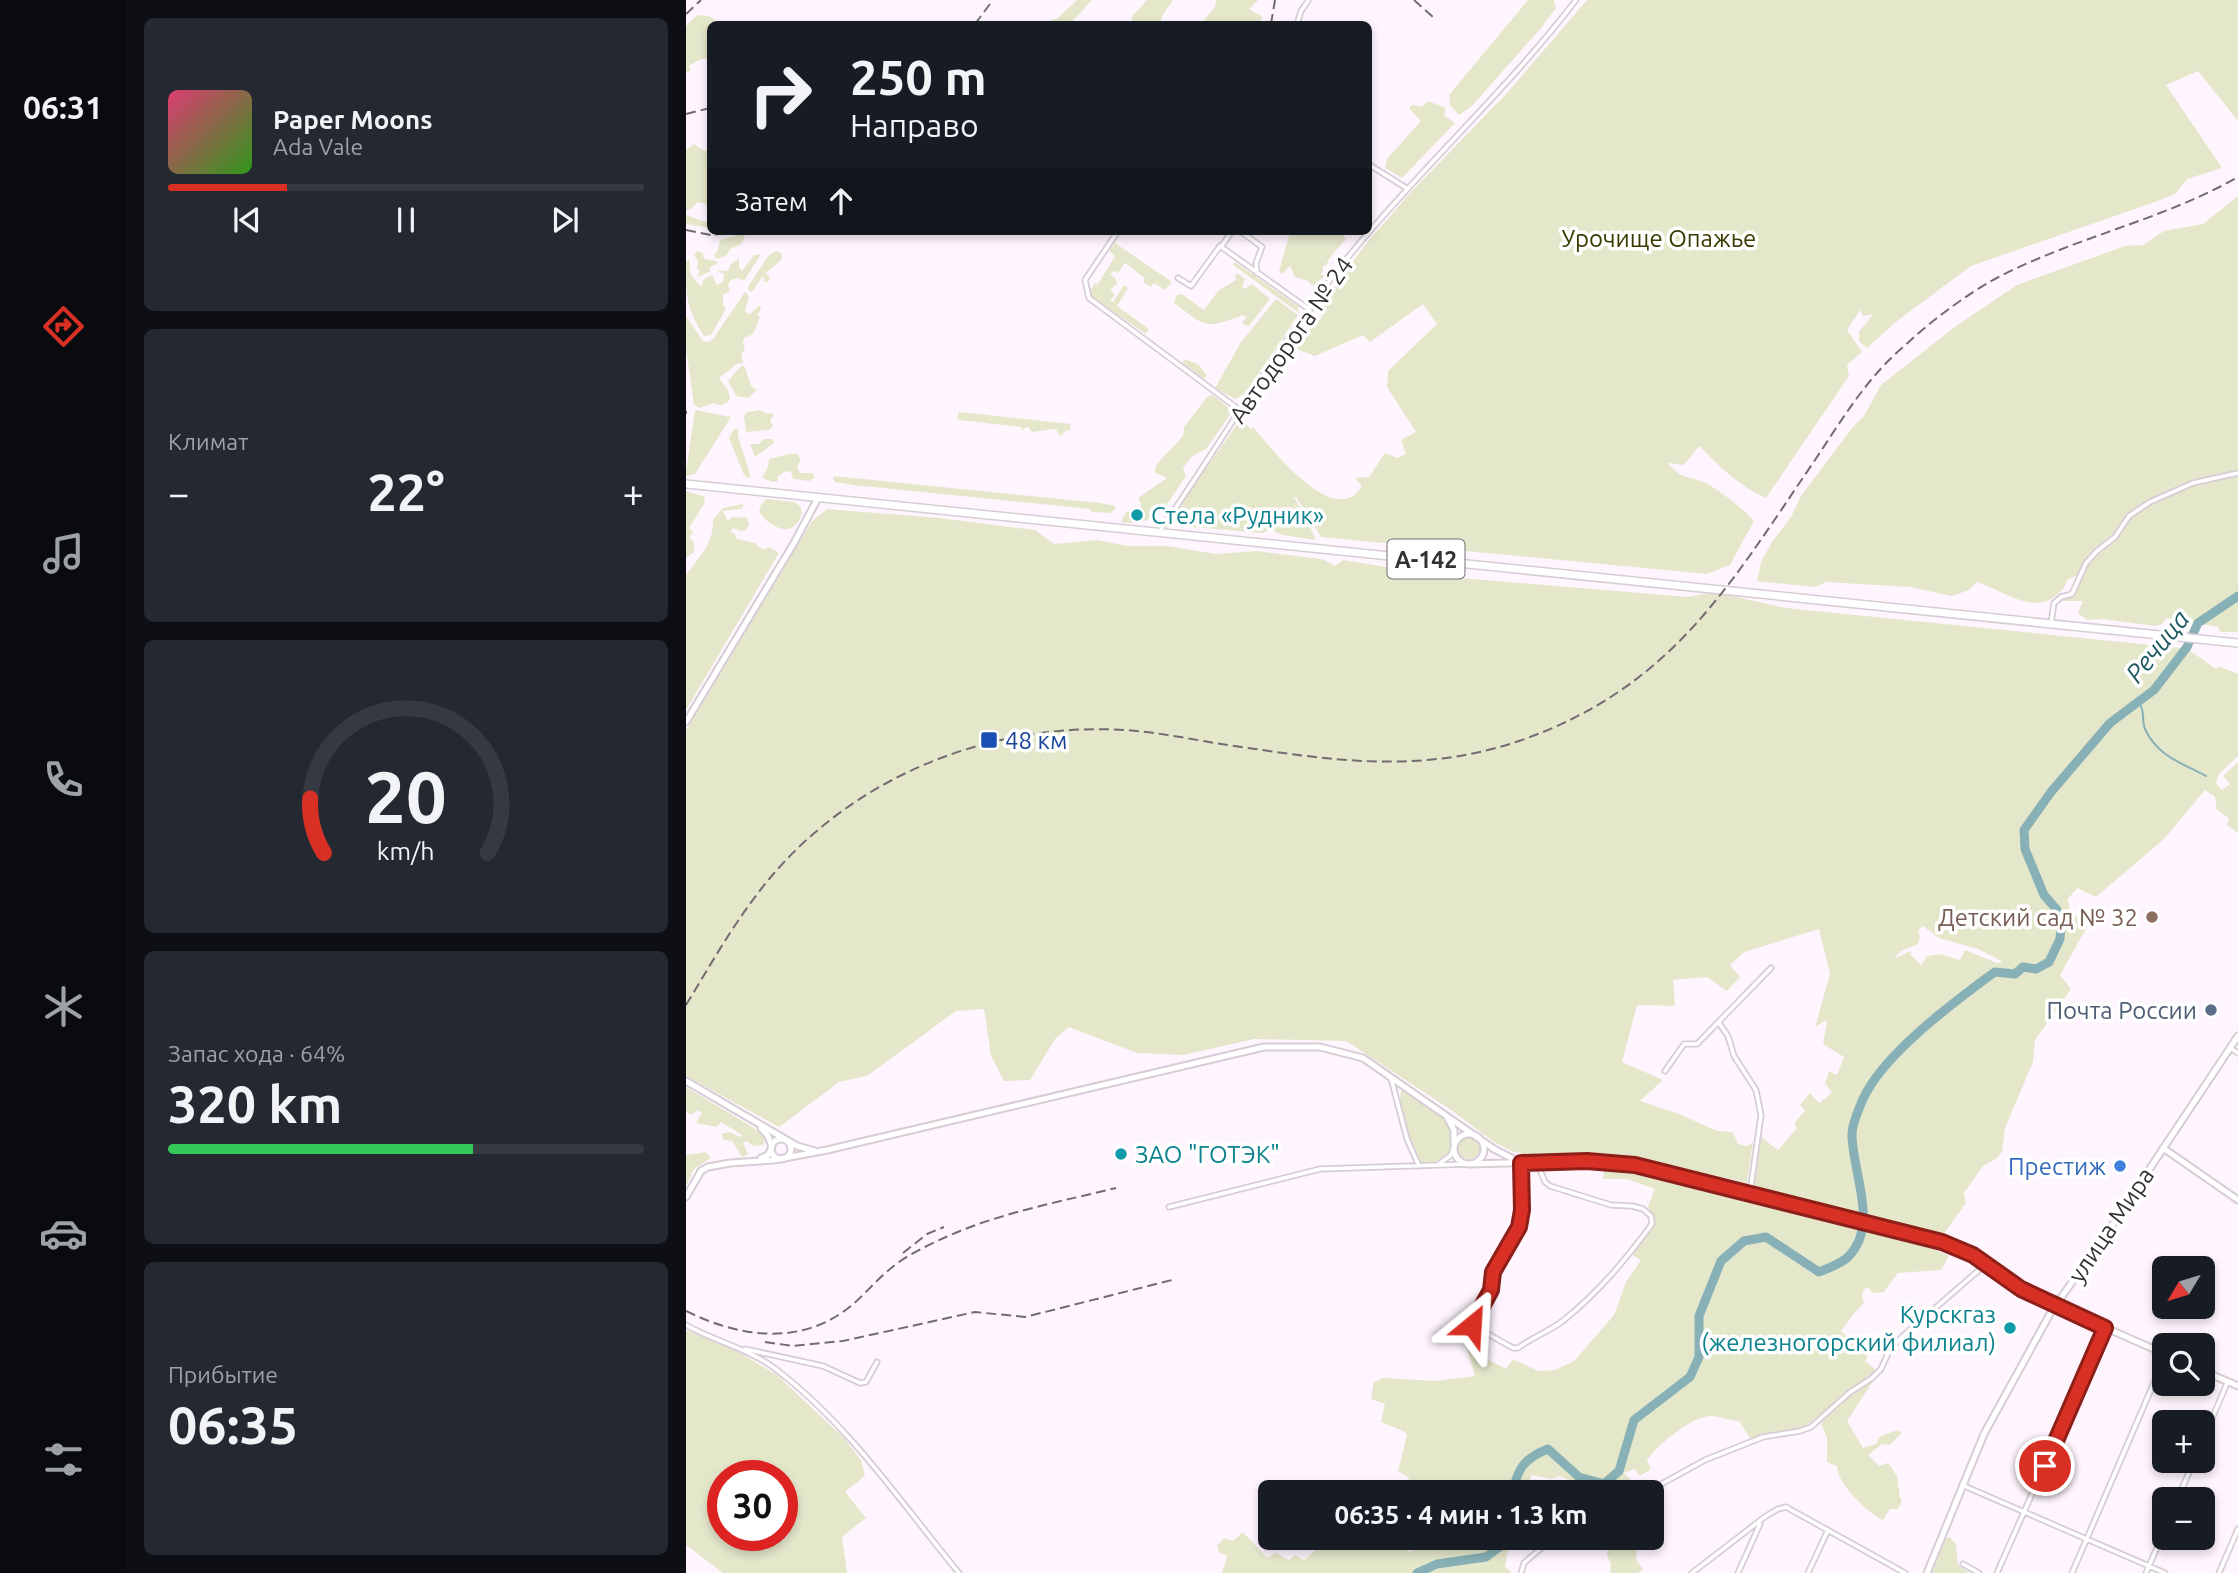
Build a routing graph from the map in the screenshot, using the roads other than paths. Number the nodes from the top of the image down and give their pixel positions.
1 (1576, 0) edge
2 (1308, 1) edge
3 (1298, 21) edge
4 (1372, 166) edge
5 (1408, 189) junction
6 (1372, 230) edge
7 (1115, 235) edge
8 (1229, 235) edge
9 (1246, 235) edge
10 (1367, 235) edge
11 (1221, 247) junction
12 (1257, 273) junction
13 (1178, 278) dead end
14 (1310, 310) junction
15 (1241, 411) junction
16 (2238, 473) edge
17 (686, 484) edge
18 (818, 498) junction
19 (1157, 533) junction
20 (2051, 623) junction
21 (2238, 643) edge
22 (686, 722) edge
23 (1771, 968) dead end
24 (1719, 1023) junction
25 (2238, 1036) edge
26 (2230, 1048) junction
27 (2238, 1053) edge
28 (1665, 1071) dead end
29 (1391, 1076) junction
30 (686, 1081) edge
31 (1440, 1110) junction
32 (754, 1122) junction
33 (1478, 1138) junction
34 (786, 1140) junction
35 (1454, 1146) junction
36 (772, 1147) junction
37 (2162, 1148) junction
38 (827, 1150) junction
39 (782, 1158) junction
40 (747, 1161) junction
41 (1521, 1163) junction
42 (1469, 1164) junction
43 (1438, 1165) junction
44 (1419, 1166) junction
45 (1540, 1170) dead end
46 (1750, 1192) junction
47 (686, 1197) edge
48 (2238, 1200) edge
49 (1169, 1207) dead end
50 (1986, 1264) junction
51 (2055, 1306) junction
52 (686, 1325) edge
53 (2105, 1328) junction
54 (732, 1346) junction
55 (2152, 1349) edge
56 (877, 1362) dead end
57 (2215, 1376) edge
58 (2228, 1381) junction
59 (2152, 1386) edge
60 (2238, 1386) edge
61 (2215, 1412) edge
62 (1664, 1483) edge
63 (1962, 1485) junction
64 (2024, 1512) junction
65 (1760, 1523) junction
66 (1828, 1530) junction
67 (2238, 1530) edge
68 (2087, 1539) junction
69 (1539, 1550) edge
70 (2156, 1550) edge
71 (1963, 1564) dead end
72 (2149, 1566) junction
73 (959, 1573) edge
74 (1521, 1573) edge
75 (1692, 1573) edge
76 (1738, 1573) edge
77 (1808, 1573) edge
78 (1905, 1573) edge
79 (1927, 1573) edge
80 (1979, 1573) edge
81 (1997, 1573) edge
82 (2072, 1573) edge
83 (2146, 1573) edge
84 (2165, 1573) edge
85 (2219, 1573) edge

1 - 5 street, Автодорога № 24
2 - 3 street
4 - 5 street
5 - 6 street, Автодорога № 24
7 - 15 street
8 - 11 street
9 - 12 street
10 - 14 street, Автодорога № 24
11 - 12 street
11 - 13 street
12 - 14 street
14 - 15 street, Автодорога № 24
15 - 19 street, Автодорога № 24
16 - 20 street
17 - 18 highway, А-142
18 - 19 highway, А-142
18 - 22 street
19 - 20 highway, А-142
20 - 21 highway, А-142
23 - 24 street
24 - 28 street
24 - 46 street
25 - 26 street, улица Мира
26 - 27 street
26 - 37 street, улица Мира
29 - 31 street
29 - 38 street
29 - 44 street
30 - 32 street
31 - 33 street
31 - 35 street
32 - 34 street
32 - 36 street
33 - 35 street
33 - 41 street
33 - 42 street
34 - 36 street
34 - 38 street
34 - 39 street
35 - 42 street
35 - 43 street
36 - 39 street
36 - 40 street
37 - 48 street
37 - 51 street, улица Мира
38 - 39 street
39 - 40 street
40 - 47 street
41 - 42 street
41 - 45 street
41 - 46 street
42 - 43 street
43 - 44 street
44 - 49 street
46 - 50 street
50 - 51 street
50 - 62 street
51 - 53 street
51 - 63 street, улица Мира
52 - 54 street
53 - 55 street
53 - 64 street
54 - 56 street
54 - 73 street
57 - 58 street
58 - 60 street
58 - 61 street
59 - 68 street
63 - 64 street
63 - 79 street, улица Мира
64 - 68 street
64 - 81 street
65 - 66 street
65 - 75 street
65 - 76 street
66 - 77 street
66 - 78 street
67 - 85 street
68 - 72 street
68 - 82 street
69 - 74 street
70 - 72 street
71 - 80 street
72 - 83 street
72 - 84 street

